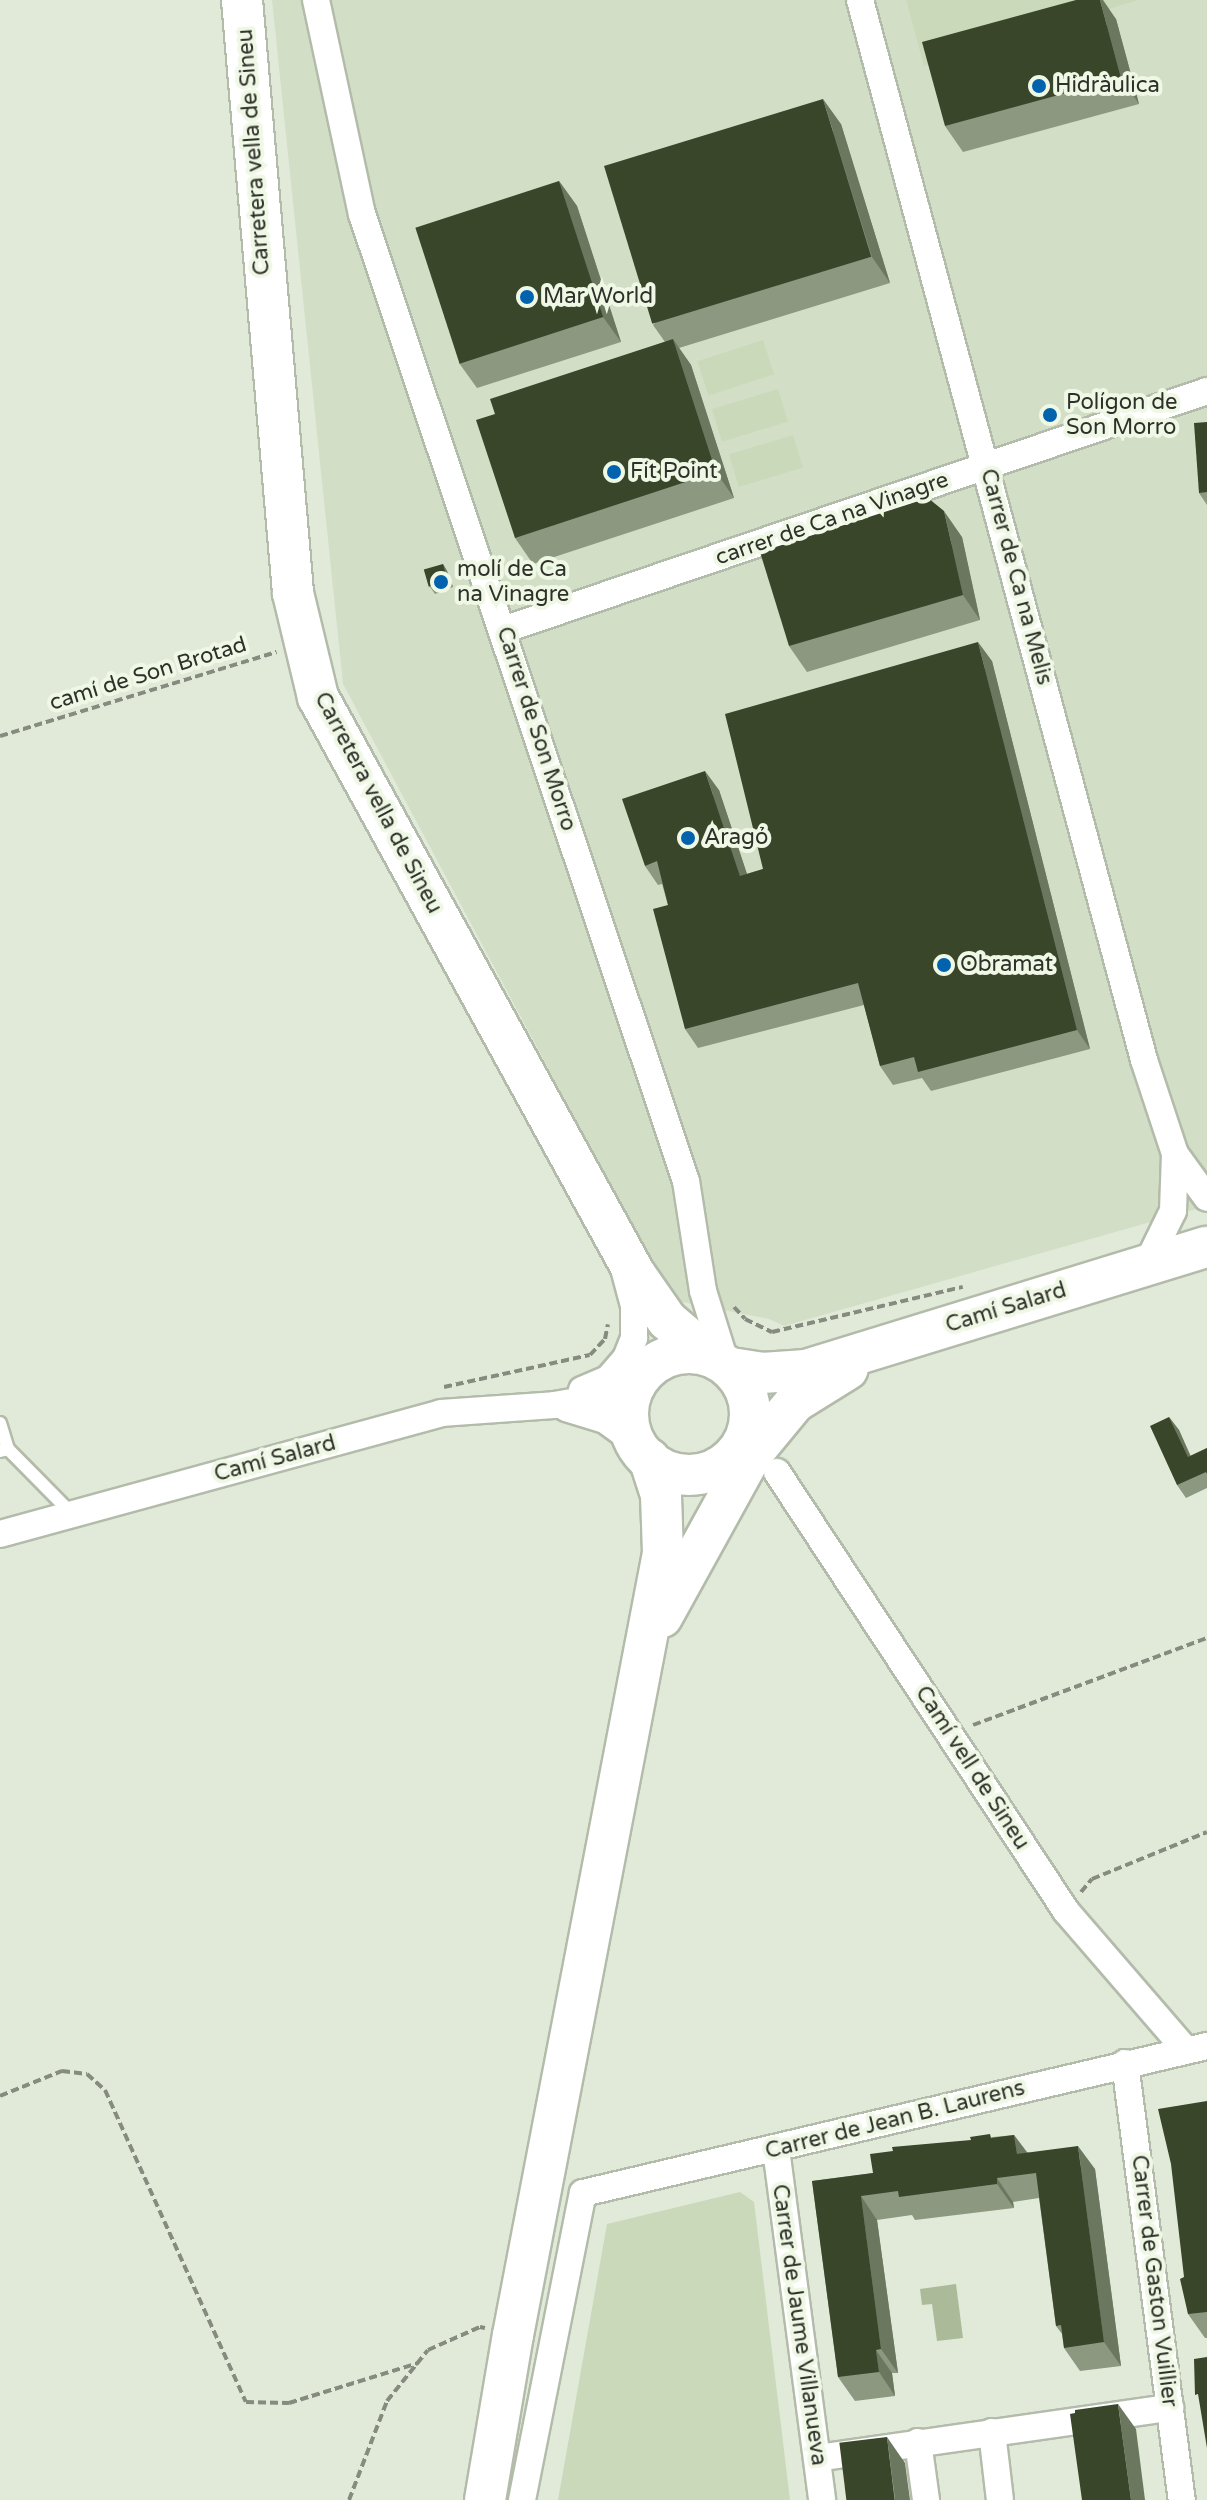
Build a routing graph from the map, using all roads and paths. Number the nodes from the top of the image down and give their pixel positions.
1 (242, 0) edge
2 (316, 0) edge
3 (860, 0) edge
4 (1207, 391) edge
5 (986, 466) junction
6 (503, 630) junction
7 (305, 644) junction
8 (0, 736) edge
9 (1175, 1154) junction
10 (1207, 1198) edge
11 (615, 1237) junction
12 (1207, 1247) edge
13 (1146, 1266) junction
14 (635, 1274) junction
15 (896, 1341) junction
16 (721, 1361) junction
17 (806, 1370) junction
18 (640, 1379) junction
19 (554, 1405) junction
20 (524, 1407) junction
21 (750, 1418) junction
22 (0, 1423) edge
23 (641, 1449) junction
24 (4, 1450) edge
25 (714, 1469) junction
26 (777, 1472) dead end
27 (72, 1514) junction
28 (0, 1534) edge
29 (663, 1553) junction
30 (1207, 1638) edge
31 (643, 1652) junction
32 (949, 1734) junction
33 (1207, 1832) edge
34 (1066, 1911) junction
35 (1197, 2048) edge
36 (1125, 2063) junction
37 (0, 2096) edge
38 (776, 2149) junction
39 (513, 2335) junction
40 (418, 2363) junction
41 (1170, 2408) junction
42 (992, 2432) junction
43 (918, 2442) junction
44 (817, 2458) junction
45 (349, 2500) edge
46 (485, 2500) edge
47 (522, 2500) edge
48 (822, 2500) edge
49 (926, 2500) edge
50 (1000, 2500) edge
51 (1182, 2500) edge

1 - 7 main road, Carretera vella de Sineu
2 - 6 street, Carrer de Son Morro
3 - 5 street, Carrer de Ca na Melis
4 - 5 street, carrer de Ca na Vinagre
5 - 6 street, carrer de Ca na Vinagre
5 - 9 street, Carrer de Ca na Melis
6 - 16 street, Carrer de Son Morro
7 - 8 path, camí de Son Brotad
7 - 11 main road, Carretera vella de Sineu
9 - 10 street, Carrer de Ca na Melis
9 - 13 street, Carrer de Ca na Melis
11 - 14 main road, Carretera vella de Sineu
11 - 20 street
12 - 13 main road, Camí Salard
13 - 15 main road, Camí Salard
14 - 16 main road, Carretera vella de Sineu
14 - 18 main road, Carretera vella de Sineu
15 - 17 main road, Camí Salard
15 - 31 main road
16 - 17 main road, Camí Salard
16 - 18 main road
16 - 21 main road
17 - 21 main road, Camí Salard
18 - 19 street, Camí Salard
18 - 23 main road
19 - 20 street, Camí Salard
19 - 23 street, Camí Salard
20 - 27 street, Camí Salard
21 - 25 main road
22 - 24 lane
23 - 25 main road
23 - 29 main road
24 - 27 lane
25 - 29 main road
26 - 32 street, Camí vell de Sineu
27 - 28 street, Camí Salard
29 - 31 main road
30 - 32 path
31 - 39 main road
32 - 34 street, Camí vell de Sineu
33 - 34 path
34 - 35 street, Camí vell de Sineu
35 - 36 street, Carrer de Jean B. Laurens
36 - 38 street, Carrer de Jean B. Laurens
36 - 41 street, Carrer de Gaston Vuillier
37 - 40 path
38 - 44 street, Carrer de Jaume Villanueva
38 - 47 street, Carrer de Jean B. Laurens
39 - 40 path
39 - 46 main road
40 - 45 path
41 - 42 street
41 - 51 street, Carrer de Gaston Vuillier
42 - 43 street
42 - 50 street
43 - 44 street
43 - 49 street
44 - 48 street, Carrer de Jaume Villanueva

